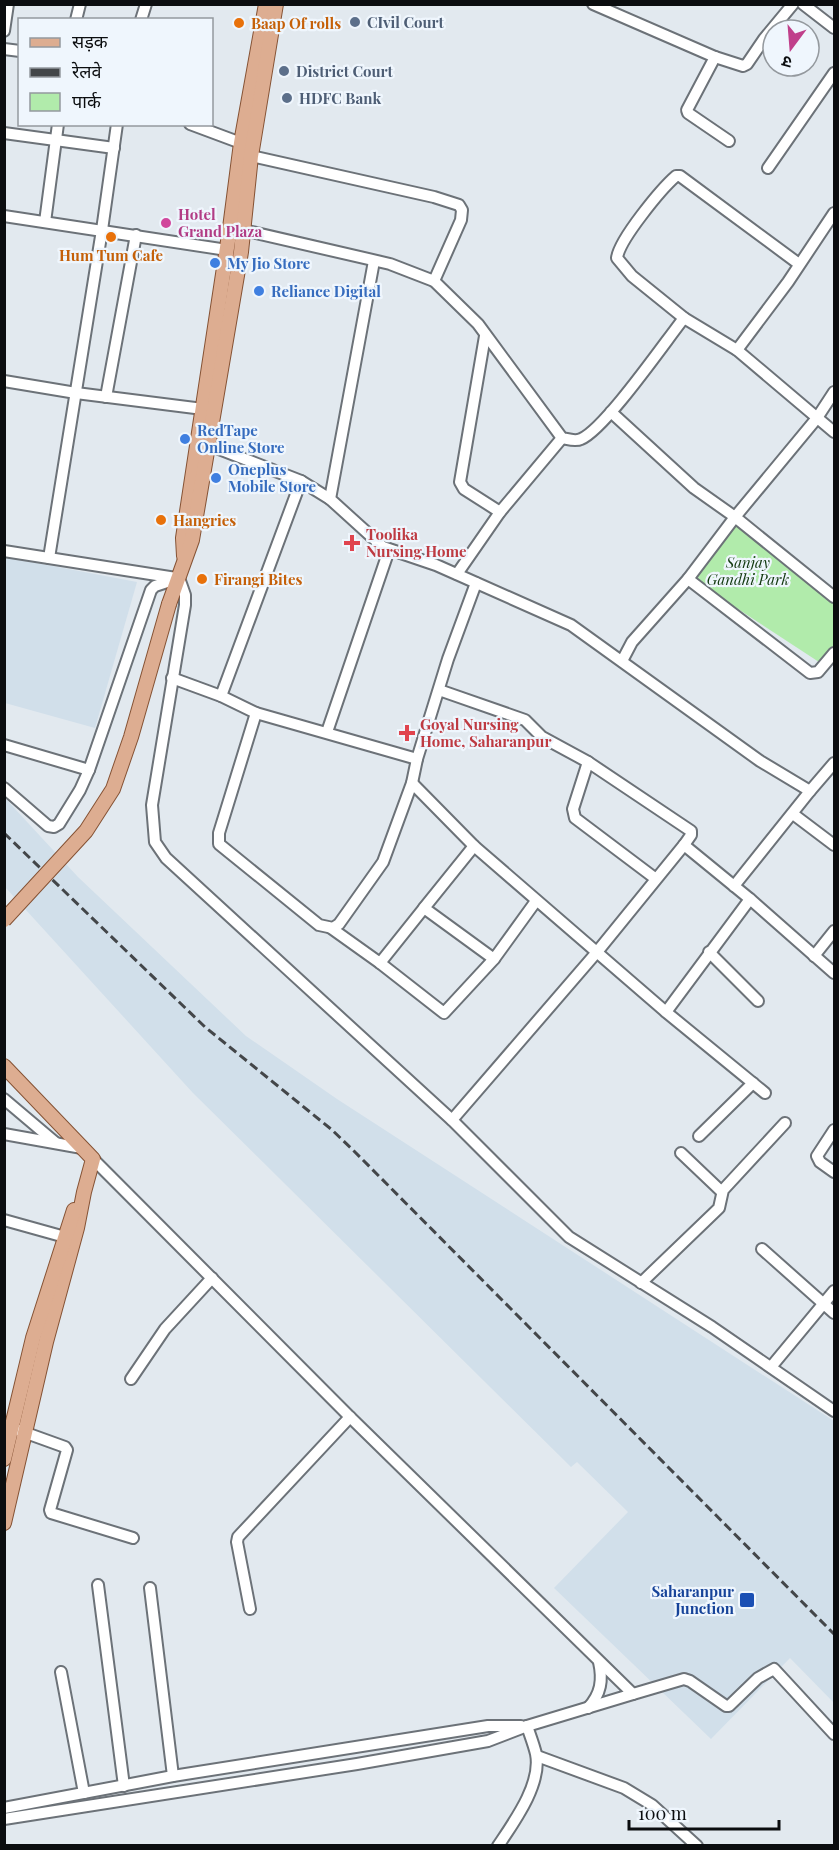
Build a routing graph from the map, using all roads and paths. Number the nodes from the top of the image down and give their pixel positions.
1 (8, 4) edge
2 (266, 4) edge
3 (276, 4) edge
4 (592, 4) edge
5 (794, 4) edge
6 (803, 4) edge
7 (834, 28) edge
8 (4, 31) edge
9 (715, 57) junction
10 (834, 73) edge
11 (58, 126) edge
12 (117, 126) edge
13 (196, 126) edge
14 (4, 133) edge
15 (56, 140) junction
16 (729, 141) dead end
17 (241, 142) junction
18 (114, 148) junction
19 (251, 156) junction
20 (768, 168) dead end
21 (834, 213) edge
22 (4, 216) edge
23 (45, 222) junction
24 (102, 230) junction
25 (243, 230) junction
26 (136, 235) junction
27 (227, 250) junction
28 (374, 261) junction
29 (799, 264) junction
30 (434, 281) junction
31 (684, 318) junction
32 (485, 336) junction
33 (737, 350) junction
34 (4, 381) edge
35 (834, 392) edge
36 (76, 393) junction
37 (106, 397) junction
38 (203, 409) junction
39 (611, 412) junction
40 (817, 418) junction
41 (834, 432) edge
42 (562, 438) junction
43 (203, 442) junction
44 (301, 482) junction
45 (330, 499) junction
46 (500, 512) junction
47 (735, 516) junction
48 (389, 550) junction
49 (4, 551) edge
50 (49, 558) junction
51 (457, 574) junction
52 (179, 578) junction
53 (688, 579) junction
54 (476, 583) junction
55 (834, 597) edge
56 (834, 653) edge
57 (622, 661) junction
58 (172, 678) junction
59 (440, 690) junction
60 (220, 696) junction
61 (256, 713) junction
62 (327, 732) junction
63 (4, 745) edge
64 (417, 759) junction
65 (588, 762) junction
66 (834, 763) edge
67 (89, 770) junction
68 (412, 783) junction
69 (4, 788) edge
70 (810, 791) junction
71 (793, 814) junction
72 (684, 845) junction
73 (834, 845) edge
74 (474, 846) junction
75 (656, 879) junction
76 (734, 886) junction
77 (750, 899) junction
78 (536, 901) junction
79 (424, 908) junction
80 (4, 920) edge
81 (331, 928) junction
82 (834, 931) edge
83 (597, 952) junction
84 (709, 952) junction
85 (814, 956) junction
86 (494, 959) junction
87 (380, 963) junction
88 (834, 973) edge
89 (758, 1001) dead end
90 (666, 1012) junction
91 (4, 1066) edge
92 (753, 1083) junction
93 (765, 1093) dead end
94 (4, 1099) edge
95 (452, 1120) junction
96 (785, 1123) dead end
97 (834, 1130) edge
98 (4, 1134) edge
99 (699, 1136) dead end
100 (58, 1145) junction
101 (82, 1148) junction
102 (681, 1154) dead end
103 (93, 1159) junction
104 (834, 1172) edge
105 (84, 1192) junction
106 (722, 1192) junction
107 (4, 1220) edge
108 (64, 1237) junction
109 (762, 1249) dead end
110 (212, 1278) junction
111 (641, 1283) junction
112 (834, 1291) edge
113 (824, 1305) junction
114 (834, 1313) edge
115 (771, 1367) junction
116 (131, 1379) dead end
117 (834, 1411) edge
118 (350, 1417) junction
119 (13, 1428) edge
120 (4, 1459) edge
121 (4, 1523) edge
122 (133, 1538) dead end
123 (99, 1585) dead end
124 (150, 1588) dead end
125 (250, 1609) dead end
126 (599, 1661) junction
127 (61, 1672) dead end
128 (633, 1694) junction
129 (588, 1708) junction
130 (527, 1726) junction
131 (834, 1734) edge
132 (537, 1756) junction
133 (173, 1776) junction
134 (124, 1786) junction
135 (84, 1793) junction
136 (4, 1808) edge
137 (4, 1819) edge
138 (498, 1845) edge
139 (697, 1845) edge

1 - 8 street
2 - 17 main road
3 - 19 main road
4 - 9 street
5 - 9 street
6 - 7 street
9 - 16 street
10 - 20 street
11 - 15 street
12 - 18 street
13 - 17 street
14 - 15 street
15 - 18 street
15 - 23 street
17 - 27 main road
18 - 24 street
19 - 25 main road
19 - 30 street
21 - 29 street
22 - 23 street
23 - 24 street
24 - 26 street
24 - 36 street
25 - 28 street
25 - 43 main road
26 - 27 street
26 - 37 street
27 - 38 main road
28 - 30 street
28 - 45 street
29 - 31 street
29 - 33 street
30 - 32 street
31 - 33 street
31 - 39 street
32 - 42 street
32 - 46 street
33 - 40 street
34 - 36 street
35 - 40 street
36 - 37 street
36 - 50 street
37 - 38 street
38 - 43 main road
39 - 42 street
39 - 47 street
40 - 41 street
40 - 47 street
42 - 46 street
43 - 44 street
43 - 52 main road
44 - 45 street
44 - 60 street
45 - 48 street
46 - 51 street
47 - 53 street
47 - 55 street
48 - 51 street
48 - 62 street
49 - 50 street
50 - 52 street
51 - 54 street
52 - 58 street
52 - 67 street
52 - 80 main road, bridge
53 - 56 street
53 - 57 street
54 - 57 street
54 - 59 street
57 - 70 street
58 - 60 street
58 - 95 street
59 - 64 street
59 - 65 street
60 - 61 street
61 - 62 street
61 - 81 street
62 - 64 street
63 - 67 street
64 - 68 street
65 - 72 street
65 - 75 street
66 - 70 street
67 - 69 street
68 - 74 street
68 - 81 street
70 - 71 street
71 - 73 street
71 - 76 street
72 - 75 street
72 - 76 street
74 - 78 street
74 - 79 street
75 - 83 street
76 - 77 street
77 - 84 street
77 - 85 street
78 - 83 street
78 - 86 street
79 - 86 street
79 - 87 street
81 - 87 street
82 - 85 street
83 - 90 street
83 - 95 street
84 - 89 street
84 - 90 street
85 - 88 street
86 - 87 street
90 - 92 street
91 - 101 main road
92 - 93 street
92 - 99 street
94 - 100 street
95 - 111 street
96 - 106 street
97 - 104 street
98 - 100 street
100 - 101 street
101 - 103 main road
102 - 106 street
103 - 105 main road
103 - 110 street
105 - 108 main road
105 - 119 main road
106 - 111 street
107 - 108 street
108 - 119 main road
109 - 113 street
110 - 116 street
110 - 118 street
111 - 115 street
112 - 113 street
113 - 114 street
113 - 115 street
115 - 117 street
118 - 125 street
118 - 126 street
119 - 120 main road
119 - 121 main road
119 - 122 street
123 - 134 street
124 - 133 street
126 - 128 street
126 - 129 street
127 - 135 street
128 - 129 street
128 - 131 street
129 - 130 street
130 - 132 street
130 - 133 street
130 - 137 street
132 - 138 street
132 - 139 street
133 - 134 street
134 - 135 street
135 - 136 street

